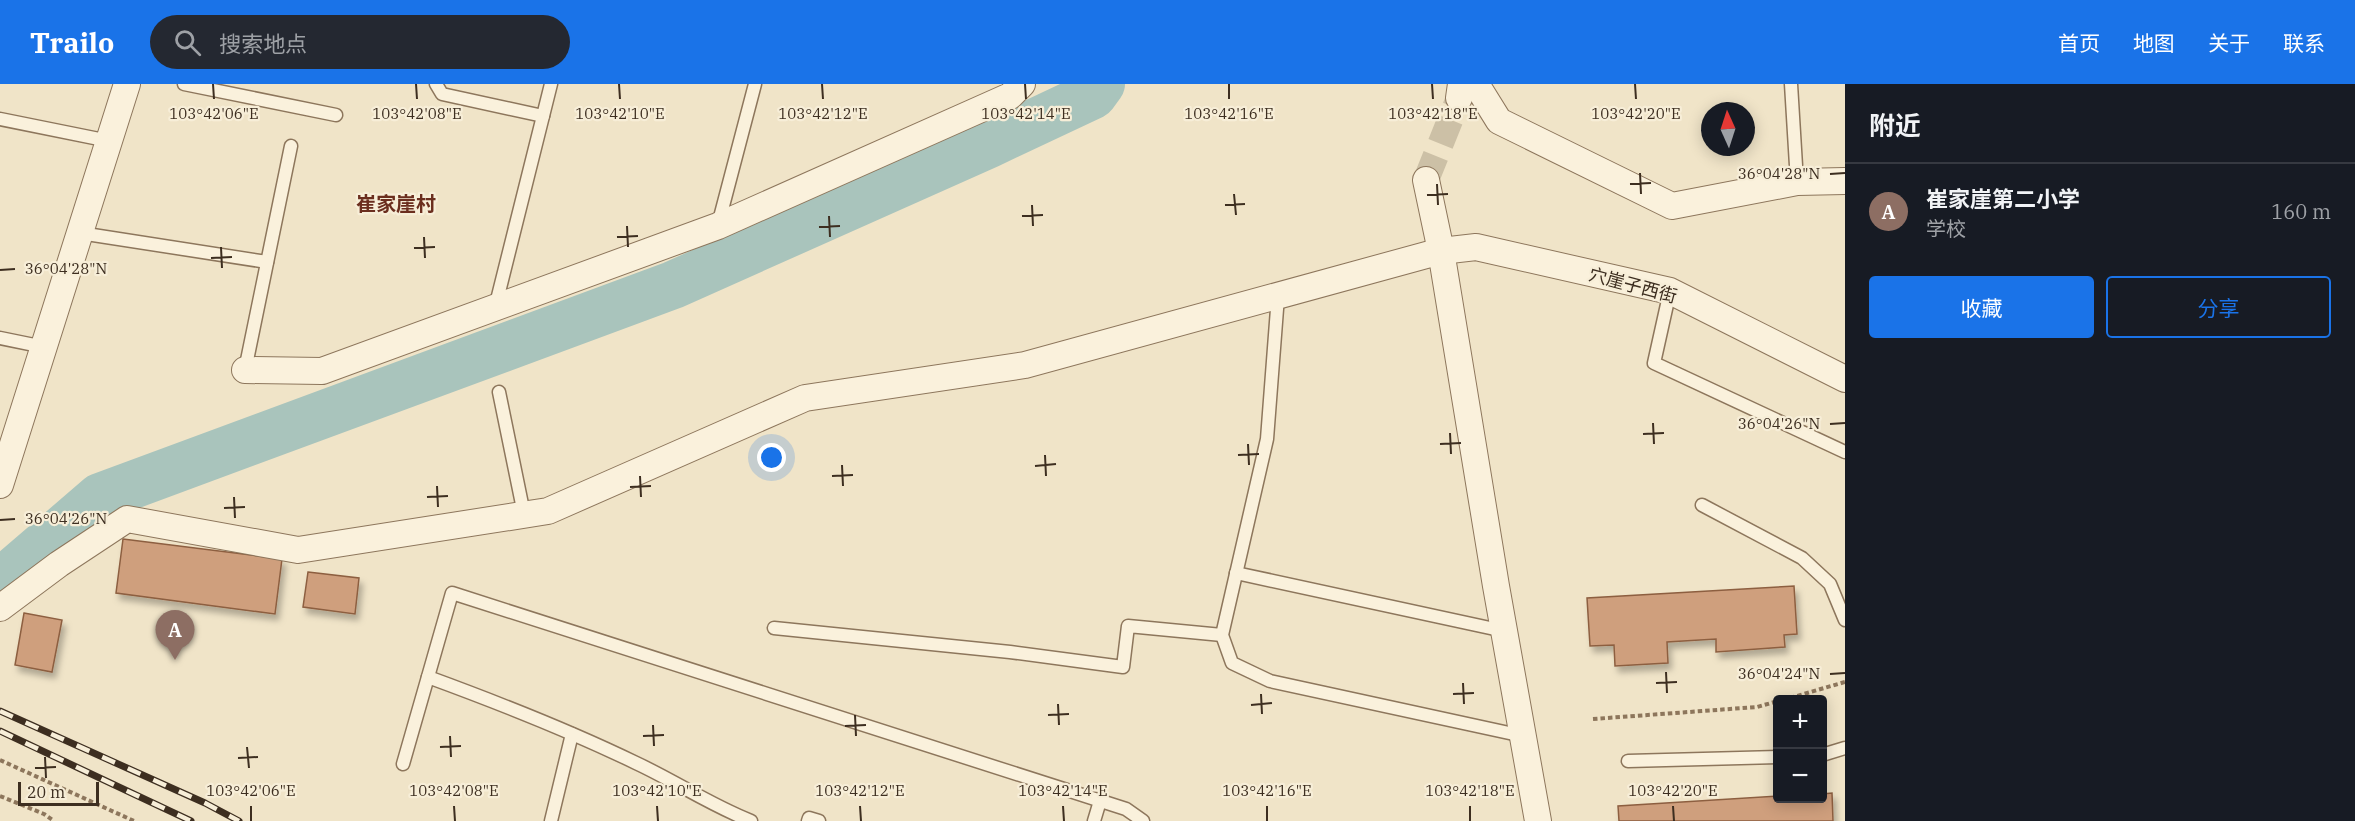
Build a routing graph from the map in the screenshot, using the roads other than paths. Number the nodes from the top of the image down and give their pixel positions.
1 (127, 84) edge
2 (184, 84) edge
3 (436, 84) edge
4 (551, 84) edge
5 (755, 84) edge
6 (1022, 84) edge
7 (1791, 84) edge
8 (1465, 89) edge
9 (336, 115) dead end
10 (543, 116) junction
11 (0, 119) edge
12 (109, 141) junction
13 (291, 146) dead end
14 (1426, 180) tunnel mouth
15 (1845, 181) edge
16 (1797, 182) junction
17 (718, 226) junction
18 (80, 233) junction
19 (1441, 251) junction
20 (267, 262) junction
21 (1670, 291) junction
22 (1278, 296) junction
23 (495, 309) junction
24 (0, 338) edge
25 (44, 347) junction
26 (245, 370) joint
27 (1845, 379) edge
28 (499, 392) dead end
29 (1845, 452) edge
30 (0, 485) edge
31 (1702, 505) dead end
32 (524, 514) junction
33 (1236, 573) junction
34 (0, 608) edge
35 (1845, 620) edge
36 (774, 628) dead end
37 (1504, 632) junction
38 (1222, 636) junction
39 (428, 677) junction
40 (572, 734) junction
41 (1523, 736) junction
42 (1845, 748) edge
43 (1827, 753) edge
44 (1773, 757) edge
45 (1628, 761) dead end
46 (403, 764) dead end
47 (1100, 801) junction
48 (722, 816) edge
49 (551, 821) edge
50 (751, 821) edge
51 (808, 821) edge
52 (819, 821) edge
53 (1094, 821) edge
54 (1143, 821) edge
55 (1538, 821) edge

1 - 12 street
2 - 9 lane
3 - 10 lane
4 - 10 lane
5 - 17 lane
6 - 17 street
7 - 16 lane
8 - 16 street
10 - 23 lane
11 - 12 lane
12 - 18 street
13 - 20 lane
14 - 19 street
15 - 16 street
17 - 23 street
18 - 20 lane
18 - 25 street
19 - 21 street, 穴崖子西街
19 - 22 street, 穴崖子西街
19 - 37 street
20 - 26 lane
21 - 27 street, 穴崖子西街
21 - 29 lane
22 - 32 street, 穴崖子西街
22 - 33 lane
23 - 26 street
24 - 25 lane
25 - 30 street
28 - 32 lane
31 - 35 lane
32 - 34 street, 穴崖子西街
33 - 37 lane
33 - 38 lane
36 - 38 lane
37 - 41 street
38 - 41 lane
39 - 40 lane
39 - 46 lane
39 - 47 lane
40 - 48 lane
40 - 49 lane
41 - 55 street
42 - 43 lane
44 - 45 lane
47 - 53 lane
47 - 54 lane
48 - 50 lane
51 - 52 lane

